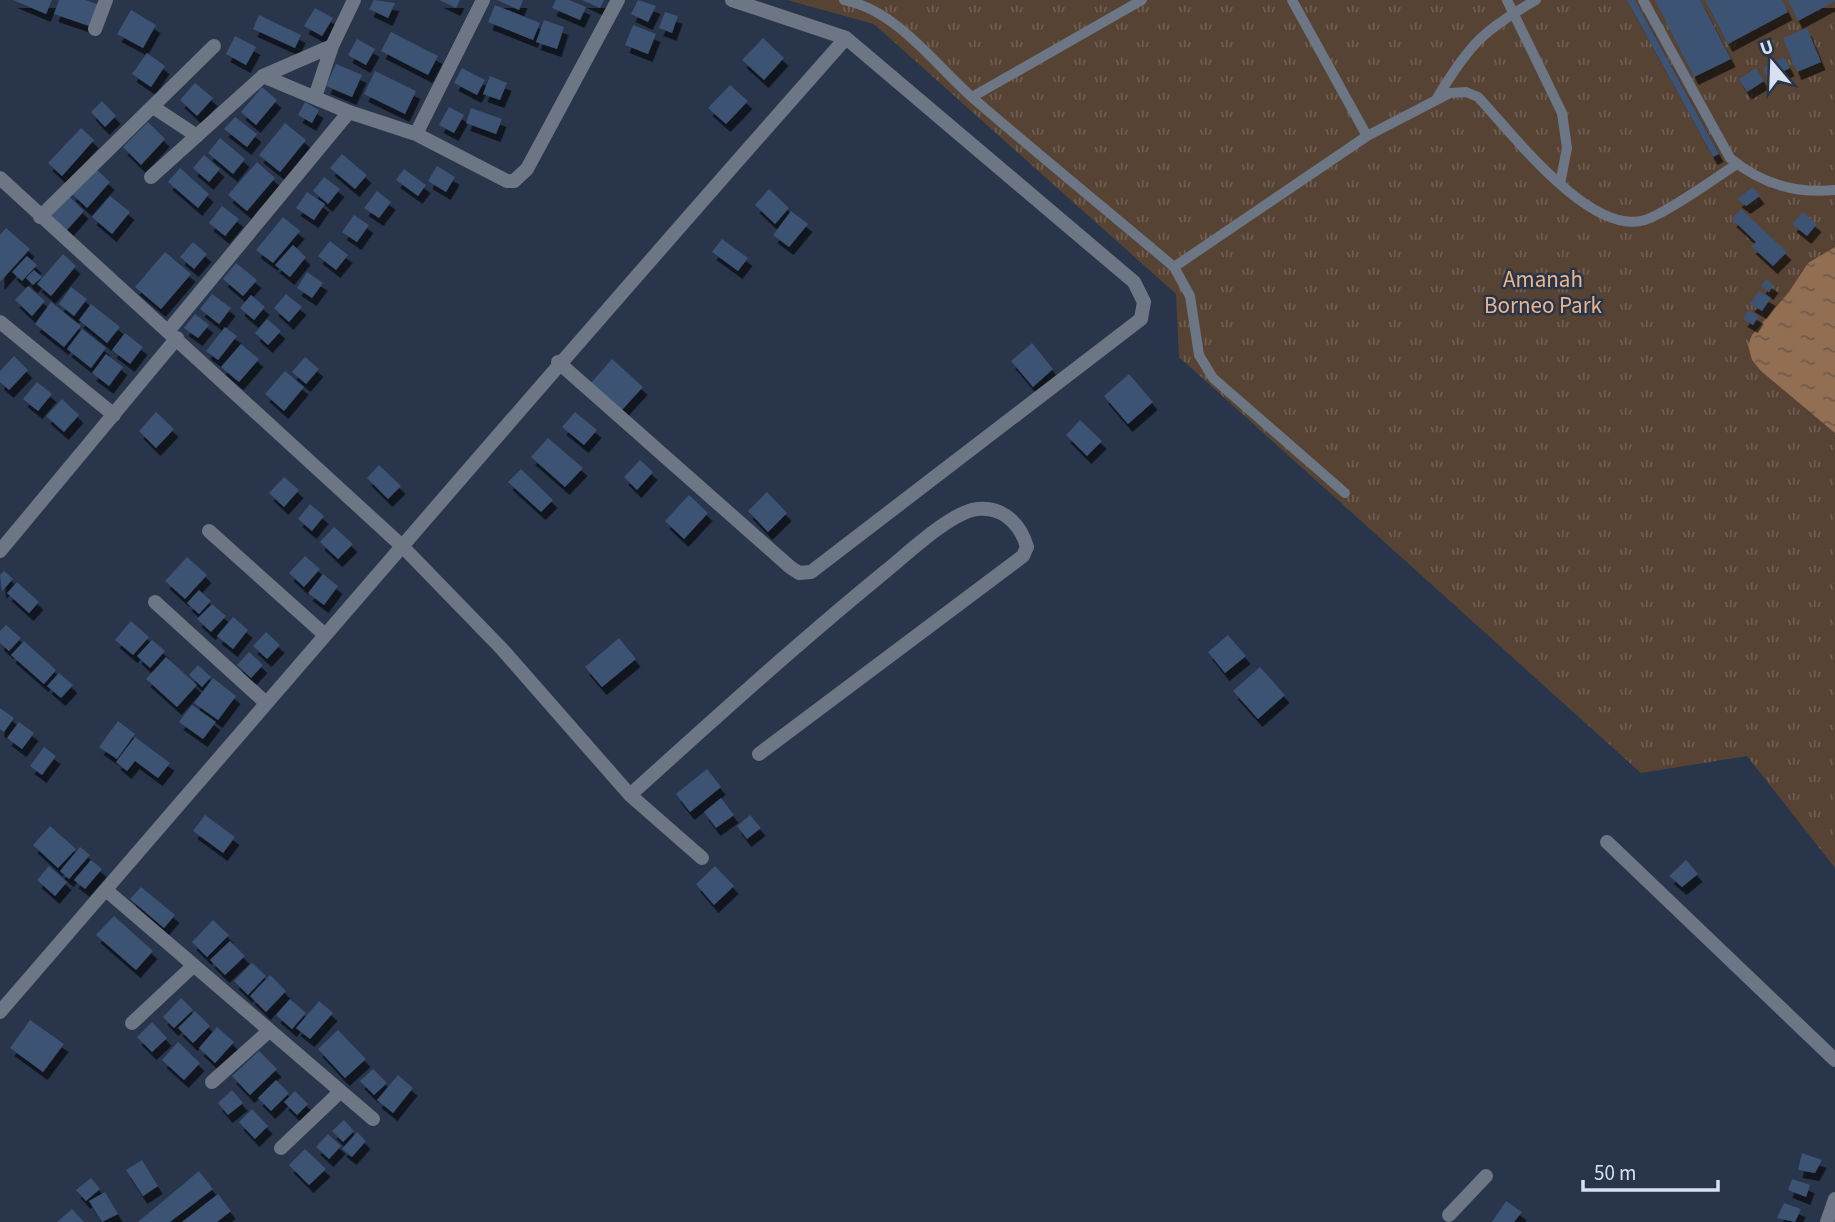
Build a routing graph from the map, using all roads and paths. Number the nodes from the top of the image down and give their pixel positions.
1 (106, 0) edge
2 (354, 0) edge
3 (483, 0) edge
4 (618, 0) edge
5 (732, 0) edge
6 (844, 0) edge
7 (1142, 0) edge
8 (1292, 0) edge
9 (1507, 0) edge
10 (1536, 0) edge
11 (1643, 0) edge
12 (1514, 13) junction
13 (94, 29) dead end
14 (846, 38) junction
15 (214, 46) dead end
16 (332, 46) junction
17 (263, 76) junction
18 (315, 97) junction
19 (972, 97) junction
20 (1436, 100) junction
21 (153, 107) junction
22 (349, 111) junction
23 (416, 134) junction
24 (197, 136) junction
25 (1367, 136) junction
26 (1737, 164) junction
27 (151, 177) dead end
28 (0, 178) edge
29 (1560, 184) junction
30 (1835, 190) edge
31 (40, 217) junction
32 (1174, 267) junction
33 (0, 322) edge
34 (173, 334) junction
35 (558, 362) junction
36 (114, 415) junction
37 (1345, 493) dead end
38 (209, 531) dead end
39 (403, 547) junction
40 (0, 551) edge
41 (155, 602) dead end
42 (325, 635) junction
43 (265, 703) junction
44 (759, 754) dead end
45 (631, 795) junction
46 (1607, 842) dead end
47 (702, 858) dead end
48 (106, 890) junction
49 (193, 966) junction
50 (0, 1012) edge
51 (132, 1023) dead end
52 (269, 1031) junction
53 (1835, 1059) edge
54 (212, 1082) dead end
55 (340, 1092) junction
56 (373, 1119) dead end
57 (281, 1148) dead end
58 (1486, 1176) dead end
59 (1834, 1203) edge
60 (1451, 1220) edge
61 (1827, 1222) edge

1 - 13 street
2 - 16 street
3 - 23 street
4 - 23 street
5 - 14 street
6 - 19 lane
7 - 19 lane
8 - 25 lane
9 - 12 lane
10 - 12 lane
11 - 26 lane
12 - 20 lane
12 - 29 lane
14 - 35 street
14 - 35 street
15 - 21 street
16 - 17 street
16 - 18 street
17 - 18 street
17 - 24 street
18 - 22 street
19 - 32 lane
20 - 25 lane
20 - 29 lane
21 - 24 street
21 - 31 street
22 - 23 street
22 - 34 street
24 - 27 street
25 - 32 lane
26 - 29 lane
26 - 30 lane
28 - 31 street
31 - 34 street
32 - 37 lane
33 - 36 street
34 - 36 street
34 - 39 street
35 - 39 street
36 - 40 street
38 - 42 street
39 - 42 street
39 - 45 street
41 - 43 street
42 - 43 street
43 - 48 street
44 - 45 street
45 - 47 street
46 - 53 street
48 - 49 street
48 - 50 street
49 - 51 street
49 - 52 street
52 - 54 street
52 - 55 street
55 - 56 street
55 - 57 street
58 - 60 street
59 - 61 street

